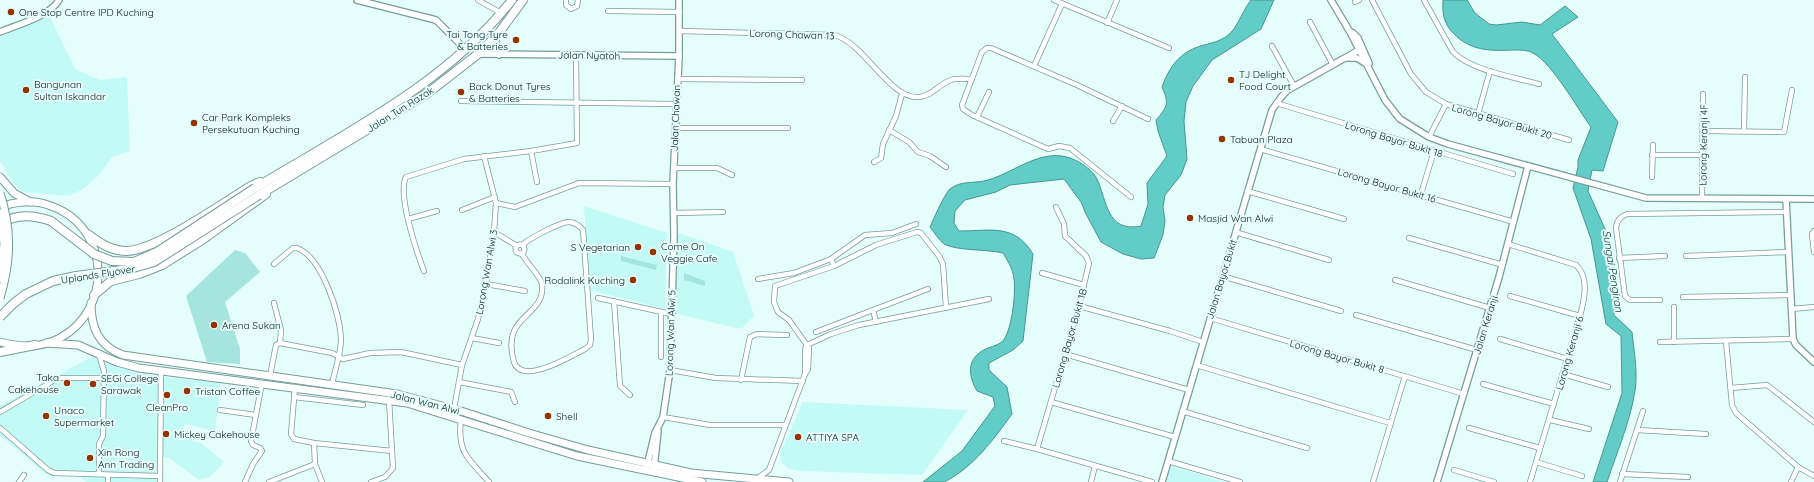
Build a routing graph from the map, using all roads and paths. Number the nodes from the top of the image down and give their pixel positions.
1 (59, 0) edge
2 (357, 0) edge
3 (478, 0) edge
4 (512, 0) edge
5 (523, 0) edge
6 (566, 0) edge
7 (578, 0) edge
8 (680, 0) edge
9 (1054, 0) edge
10 (1118, 0) edge
11 (1331, 0) edge
12 (1372, 0) edge
13 (1424, 0) edge
14 (1062, 4) junction
15 (608, 11) dead end
16 (680, 12) junction
17 (501, 14) junction
18 (1310, 22) dead end
19 (1107, 23) junction
20 (680, 31) junction
21 (0, 32) edge
22 (498, 34) junction
23 (1351, 34) junction
24 (1272, 46) dead end
25 (1169, 48) dead end
26 (465, 49) junction
27 (1359, 50) junction
28 (478, 54) junction
29 (499, 55) junction
30 (576, 55) junction
31 (679, 56) junction
32 (1345, 58) junction
33 (1333, 65) junction
34 (1367, 65) junction
35 (1034, 66) junction
36 (1490, 71) junction
37 (1745, 77) dead end
38 (677, 79) junction
39 (972, 79) junction
40 (802, 80) dead end
41 (1539, 84) dead end
42 (1294, 86) junction
43 (1792, 90) dead end
44 (989, 92) dead end
45 (902, 94) junction
46 (1703, 94) dead end
47 (461, 101) dead end
48 (577, 103) junction
49 (1276, 103) junction
50 (675, 104) junction
51 (1446, 104) junction
52 (1122, 106) junction
53 (1478, 114) junction
54 (977, 117) junction
55 (1148, 119) dead end
56 (1113, 121) dead end
57 (675, 128) junction
58 (788, 128) dead end
59 (889, 130) junction
60 (1703, 131) junction
61 (1744, 131) junction
62 (1429, 137) junction
63 (1569, 140) dead end
64 (1653, 145) dead end
65 (1260, 149) junction
66 (531, 151) junction
67 (1434, 151) junction
68 (1652, 155) junction
69 (1702, 155) junction
70 (484, 156) junction
71 (874, 162) dead end
72 (1528, 166) junction
73 (946, 167) dead end
74 (674, 168) junction
75 (1513, 174) dead end
76 (732, 175) dead end
77 (0, 177) edge
78 (1652, 177) dead end
79 (273, 182) junction
80 (537, 182) dead end
81 (673, 184) junction
82 (1248, 191) junction
83 (257, 192) junction
84 (0, 193) edge
85 (1421, 194) junction
86 (495, 197) junction
87 (1131, 197) dead end
88 (1702, 197) junction
89 (1786, 199) junction
90 (1814, 199) edge
91 (31, 202) junction
92 (496, 203) junction
93 (1056, 207) dead end
94 (0, 208) edge
95 (462, 210) dead end
96 (436, 211) dead end
97 (723, 212) dead end
98 (1786, 212) junction
99 (0, 213) edge
100 (674, 213) junction
101 (1344, 218) dead end
102 (408, 220) junction
103 (1514, 222) junction
104 (0, 224) edge
105 (916, 224) dead end
106 (1814, 231) edge
107 (494, 232) junction
108 (1235, 232) junction
109 (89, 235) junction
110 (674, 236) joint
111 (1409, 238) dead end
112 (1508, 244) junction
113 (522, 245) junction
114 (517, 246) junction
115 (1789, 252) junction
116 (1814, 252) edge
117 (522, 254) junction
118 (1665, 256) dead end
119 (1686, 256) dead end
120 (1619, 258) junction
121 (831, 259) junction
122 (1329, 260) dead end
123 (274, 264) dead end
124 (1503, 265) junction
125 (834, 266) junction
126 (424, 272) dead end
127 (1042, 273) dead end
128 (1222, 276) junction
129 (0, 278) edge
130 (758, 279) dead end
131 (1395, 280) dead end
132 (486, 284) junction
133 (1084, 285) junction
134 (928, 289) dead end
135 (525, 291) dead end
136 (1790, 295) junction
137 (1510, 296) dead end
138 (1683, 297) dead end
139 (0, 298) edge
140 (598, 298) dead end
141 (92, 299) junction
142 (989, 299) dead end
143 (1660, 300) dead end
144 (614, 301) junction
145 (274, 303) dead end
146 (1079, 306) junction
147 (946, 307) junction
148 (1814, 307) edge
149 (1490, 308) junction
150 (1674, 308) dead end
151 (1791, 309) junction
152 (873, 310) junction
153 (1341, 311) dead end
154 (661, 312) junction
155 (671, 314) junction
156 (1356, 316) dead end
157 (1580, 316) junction
158 (0, 317) edge
159 (1210, 318) junction
160 (876, 322) junction
161 (816, 332) dead end
162 (787, 335) dead end
163 (472, 338) junction
164 (1500, 339) dead end
165 (1793, 339) junction
166 (1726, 341) junction
167 (0, 342) edge
168 (1203, 342) junction
169 (1660, 342) dead end
170 (1674, 342) junction
171 (46, 343) junction
172 (280, 343) junction
173 (499, 343) dead end
174 (35, 345) junction
175 (808, 345) junction
176 (1477, 350) junction
177 (0, 352) edge
178 (97, 352) junction
179 (1065, 354) junction
180 (338, 356) junction
181 (661, 357) dead end
182 (1568, 359) junction
183 (117, 362) junction
184 (1814, 362) edge
185 (462, 365) junction
186 (1196, 365) junction
187 (161, 370) junction
188 (670, 370) junction
189 (104, 371) junction
190 (1563, 374) junction
191 (270, 376) junction
192 (1405, 376) junction
193 (104, 378) junction
194 (741, 380) junction
195 (803, 381) junction
196 (459, 382) junction
197 (262, 383) junction
198 (332, 384) junction
199 (1483, 384) dead end
200 (295, 387) junction
201 (1608, 387) dead end
202 (1730, 388) junction
203 (1189, 390) junction
204 (1464, 394) junction
205 (630, 395) dead end
206 (294, 397) junction
207 (389, 400) junction
208 (515, 402) dead end
209 (1051, 402) junction
210 (1554, 404) junction
211 (363, 405) dead end
212 (454, 409) junction
213 (220, 410) dead end
214 (1182, 411) junction
215 (0, 412) edge
216 (1643, 412) dead end
217 (256, 414) junction
218 (663, 417) junction
219 (461, 419) junction
220 (1550, 420) junction
221 (1814, 422) edge
222 (1390, 423) junction
223 (785, 425) junction
224 (0, 428) edge
225 (1469, 428) dead end
226 (1589, 429) dead end
227 (1637, 430) junction
228 (1706, 434) dead end
229 (1175, 437) junction
230 (1004, 441) dead end
231 (314, 443) junction
232 (1307, 448) dead end
233 (1540, 448) junction
234 (1038, 449) junction
235 (392, 451) junction
236 (1168, 461) junction
237 (1536, 462) junction
238 (315, 464) junction
239 (651, 464) junction
240 (1095, 466) junction
241 (1798, 467) junction
242 (769, 470) junction
243 (1454, 470) dead end
244 (645, 471) junction
245 (653, 473) junction
246 (99, 474) junction
247 (1622, 474) junction
248 (24, 475) dead end
249 (108, 475) junction
250 (160, 476) junction
251 (1582, 476) dead end
252 (1814, 476) edge
253 (1688, 477) dead end
254 (754, 480) junction
255 (777, 481) edge
256 (19, 482) edge
257 (108, 482) edge
258 (160, 482) edge
259 (244, 482) edge
260 (269, 482) edge
261 (322, 482) edge
262 (371, 482) edge
263 (489, 482) edge
264 (702, 482) edge
265 (789, 482) edge
266 (1091, 482) edge
267 (1152, 482) edge
268 (1162, 482) edge
269 (1240, 482) edge
270 (1373, 482) edge
271 (1437, 482) edge
272 (1494, 482) edge
273 (1530, 482) edge
274 (1620, 482) edge
275 (1790, 482) edge

1 - 21 street
2 - 26 street
3 - 17 street
4 - 17 highway, Jalan Tun Razak
5 - 22 highway, Jalan Tun Razak
6 - 7 street
8 - 16 street, Jalan Chawan
9 - 14 street
10 - 19 street
11 - 23 street
12 - 51 street, Lorong Bayor Bukit 20
13 - 36 street
14 - 19 street
14 - 35 street
15 - 16 street
16 - 20 street, Jalan Chawan
17 - 26 highway, Jalan Tun Razak
18 - 33 street
19 - 25 street
20 - 31 street, Jalan Chawan
20 - 45 street, Lorong Chawan 13
22 - 28 highway, Jalan Tun Razak
22 - 29 street
23 - 27 street
23 - 32 street
23 - 34 street
24 - 42 street
26 - 79 highway, Jalan Tun Razak
27 - 32 street, Jalan Bayor Bukit
27 - 34 street
28 - 29 street, Jalan Nyatoh
28 - 79 highway, Jalan Tun Razak
29 - 30 street, Jalan Nyatoh
30 - 31 street, Jalan Nyatoh
30 - 48 street
31 - 38 street, Jalan Chawan
32 - 33 street, Jalan Bayor Bukit
32 - 34 street
33 - 42 street, Jalan Bayor Bukit
34 - 62 street
35 - 39 street
35 - 52 street
36 - 41 street
36 - 53 street
37 - 61 street
38 - 40 street
38 - 50 street, Jalan Chawan
39 - 45 street
39 - 54 street
42 - 49 street, Jalan Bayor Bukit
43 - 61 street
44 - 54 street
45 - 59 street
46 - 60 street, Lorong Keranji 4F
47 - 48 street
48 - 50 street
48 - 66 street
49 - 65 street, Jalan Bayor Bukit
49 - 67 street, Lorong Bayor Bukit 18
50 - 57 street, Jalan Chawan
51 - 53 street, Lorong Bayor Bukit 20
51 - 62 street
52 - 55 street
52 - 56 street
53 - 63 street, Lorong Bayor Bukit 20
54 - 87 street
57 - 58 street
57 - 74 street, Jalan Chawan
59 - 71 street
59 - 73 street
60 - 61 street
60 - 69 street, Lorong Keranji 4F
62 - 72 street
64 - 68 street
65 - 82 street, Jalan Bayor Bukit
65 - 85 street, Lorong Bayor Bukit 16
66 - 70 street
66 - 80 street
67 - 75 street, Lorong Bayor Bukit 18
67 - 85 street
68 - 69 street
68 - 78 street
69 - 88 street, Lorong Keranji 4F
70 - 86 street, Lorong Wan Alwi 3
70 - 102 street
72 - 88 street
72 - 103 street, Jalan Keranji
74 - 76 street
74 - 81 street, Jalan Chawan
77 - 91 main road
79 - 83 highway, Jalan Tun Razak
79 - 109 highway
79 - 141 highway
81 - 92 street
81 - 100 street, Jalan Chawan
82 - 101 street
82 - 108 street, Jalan Bayor Bukit
83 - 104 highway, Uplands Flyover, bridge
83 - 158 highway, Uplands Flyover, bridge
84 - 139 main road, bridge
85 - 103 street, Lorong Bayor Bukit 16
86 - 92 street, Lorong Wan Alwi 3
86 - 95 street
88 - 89 street
89 - 90 street
89 - 98 street
91 - 94 main road
91 - 109 main road
92 - 107 street, Lorong Wan Alwi 3
93 - 133 street, Lorong Bayor Bukit 1B
96 - 102 street
97 - 100 street
98 - 115 street
98 - 120 street
99 - 129 main road, bridge
100 - 110 street, Jalan Chawan
102 - 126 street
103 - 112 street, Jalan Keranji
105 - 121 street
106 - 116 street
107 - 114 street
107 - 132 street, Lorong Wan Alwi 3
108 - 122 street
108 - 128 street, Jalan Bayor Bukit
109 - 141 main road
110 - 155 street, Lorong Wan Alwi 5
111 - 124 street
112 - 124 street, Jalan Keranji
112 - 157 street, Lorong Keranji 6
113 - 114 street
113 - 117 street
113 - 117 street
114 - 117 street
115 - 119 street
115 - 136 street
118 - 120 street
120 - 143 street
121 - 125 street
121 - 130 street
123 - 180 street
124 - 149 street, Jalan Keranji
125 - 147 street
125 - 175 street
127 - 133 street
128 - 153 street
128 - 159 street, Jalan Bayor Bukit
131 - 149 street
132 - 135 street
132 - 163 street, Lorong Wan Alwi 3
133 - 146 street, Lorong Bayor Bukit 1B
134 - 152 street
136 - 138 street
136 - 151 street
137 - 157 street
140 - 144 street
141 - 171 main road
141 - 191 main road, Jalan Wan Alwi
142 - 147 street
144 - 154 street
144 - 205 street
145 - 172 street
146 - 168 street
146 - 179 street, Lorong Bayor Bukit 1B
147 - 160 street
148 - 151 street
149 - 176 street, Jalan Keranji
150 - 170 street
151 - 165 street
152 - 160 street
152 - 161 street
154 - 155 street
154 - 181 street
155 - 188 street, Lorong Wan Alwi 5
156 - 176 street
157 - 182 street, Lorong Keranji 6
159 - 168 street, Jalan Bayor Bukit
159 - 192 street, Lorong Bayor Bukit 8
160 - 175 street
162 - 194 street
163 - 173 street
163 - 185 street, Lorong Wan Alwi 3
164 - 182 street
165 - 166 street
165 - 184 street
166 - 170 street
166 - 202 street
167 - 174 main road
168 - 186 street, Jalan Bayor Bukit
169 - 170 street
171 - 174 main road
171 - 178 main road, Jalan Wan Alwi
172 - 180 street
172 - 191 street
174 - 177 highway
175 - 195 street
176 - 204 street, Jalan Keranji
178 - 183 main road, Jalan Wan Alwi
178 - 189 street
179 - 203 street
179 - 209 street, Lorong Bayor Bukit 1B
180 - 185 street
180 - 198 street
182 - 190 street, Lorong Keranji 6
183 - 187 main road, Jalan Wan Alwi
183 - 189 street
185 - 196 street, Lorong Wan Alwi 3
186 - 203 street, Jalan Bayor Bukit
186 - 222 street
187 - 197 main road, Jalan Wan Alwi
187 - 250 street
188 - 194 street
188 - 218 street, Lorong Wan Alwi 5
189 - 193 street
190 - 201 street
190 - 210 street, Lorong Keranji 6
191 - 198 main road, Jalan Wan Alwi
192 - 204 street, Lorong Bayor Bukit 8
192 - 222 street
193 - 215 street
193 - 246 street
194 - 195 street
195 - 223 street
196 - 208 street
196 - 212 street, Lorong Wan Alwi 3
197 - 200 main road, Jalan Wan Alwi
197 - 217 street
198 - 212 main road, Jalan Wan Alwi
199 - 210 street
200 - 206 street
200 - 207 main road, Jalan Wan Alwi
202 - 221 street
202 - 241 street
203 - 214 street, Jalan Bayor Bukit
204 - 271 street, Jalan Keranji
206 - 211 street
206 - 231 street
207 - 219 main road, Jalan Wan Alwi
207 - 235 street
209 - 229 street
209 - 234 street, Lorong Bayor Bukit 1B
210 - 220 street, Lorong Keranji 6
212 - 239 main road, Jalan Wan Alwi
213 - 217 street
214 - 229 street, Jalan Bayor Bukit
214 - 232 street
216 - 227 street
217 - 259 street
218 - 223 street
218 - 239 street, Lorong Wan Alwi 5
219 - 244 main road, Jalan Wan Alwi
219 - 263 street
220 - 226 street
220 - 233 street, Lorong Keranji 6
222 - 270 street
223 - 242 street
224 - 246 street
225 - 233 street
227 - 228 street
227 - 247 street
229 - 236 street, Jalan Bayor Bukit
230 - 234 street
231 - 235 street
231 - 238 street
233 - 237 street, Lorong Keranji 6
234 - 240 street
235 - 262 street
236 - 268 street, Jalan Bayor Bukit
236 - 269 street
237 - 251 street
237 - 273 street, Lorong Keranji 6
238 - 260 street
238 - 261 street
239 - 244 street, Lorong Wan Alwi 5
239 - 245 street, Lorong Wan Alwi 5
239 - 254 main road, Jalan Wan Alwi
240 - 266 street
240 - 267 street
241 - 252 street
241 - 275 street
242 - 254 street
242 - 255 street
243 - 272 street
244 - 245 main road, Jalan Wan Alwi
245 - 264 main road, Jalan Wan Alwi
246 - 249 street
247 - 253 street
247 - 274 street
248 - 256 street
249 - 250 street
249 - 257 street
250 - 258 street
254 - 255 main road, Jalan Wan Alwi
255 - 265 main road, Jalan Wan Alwi

